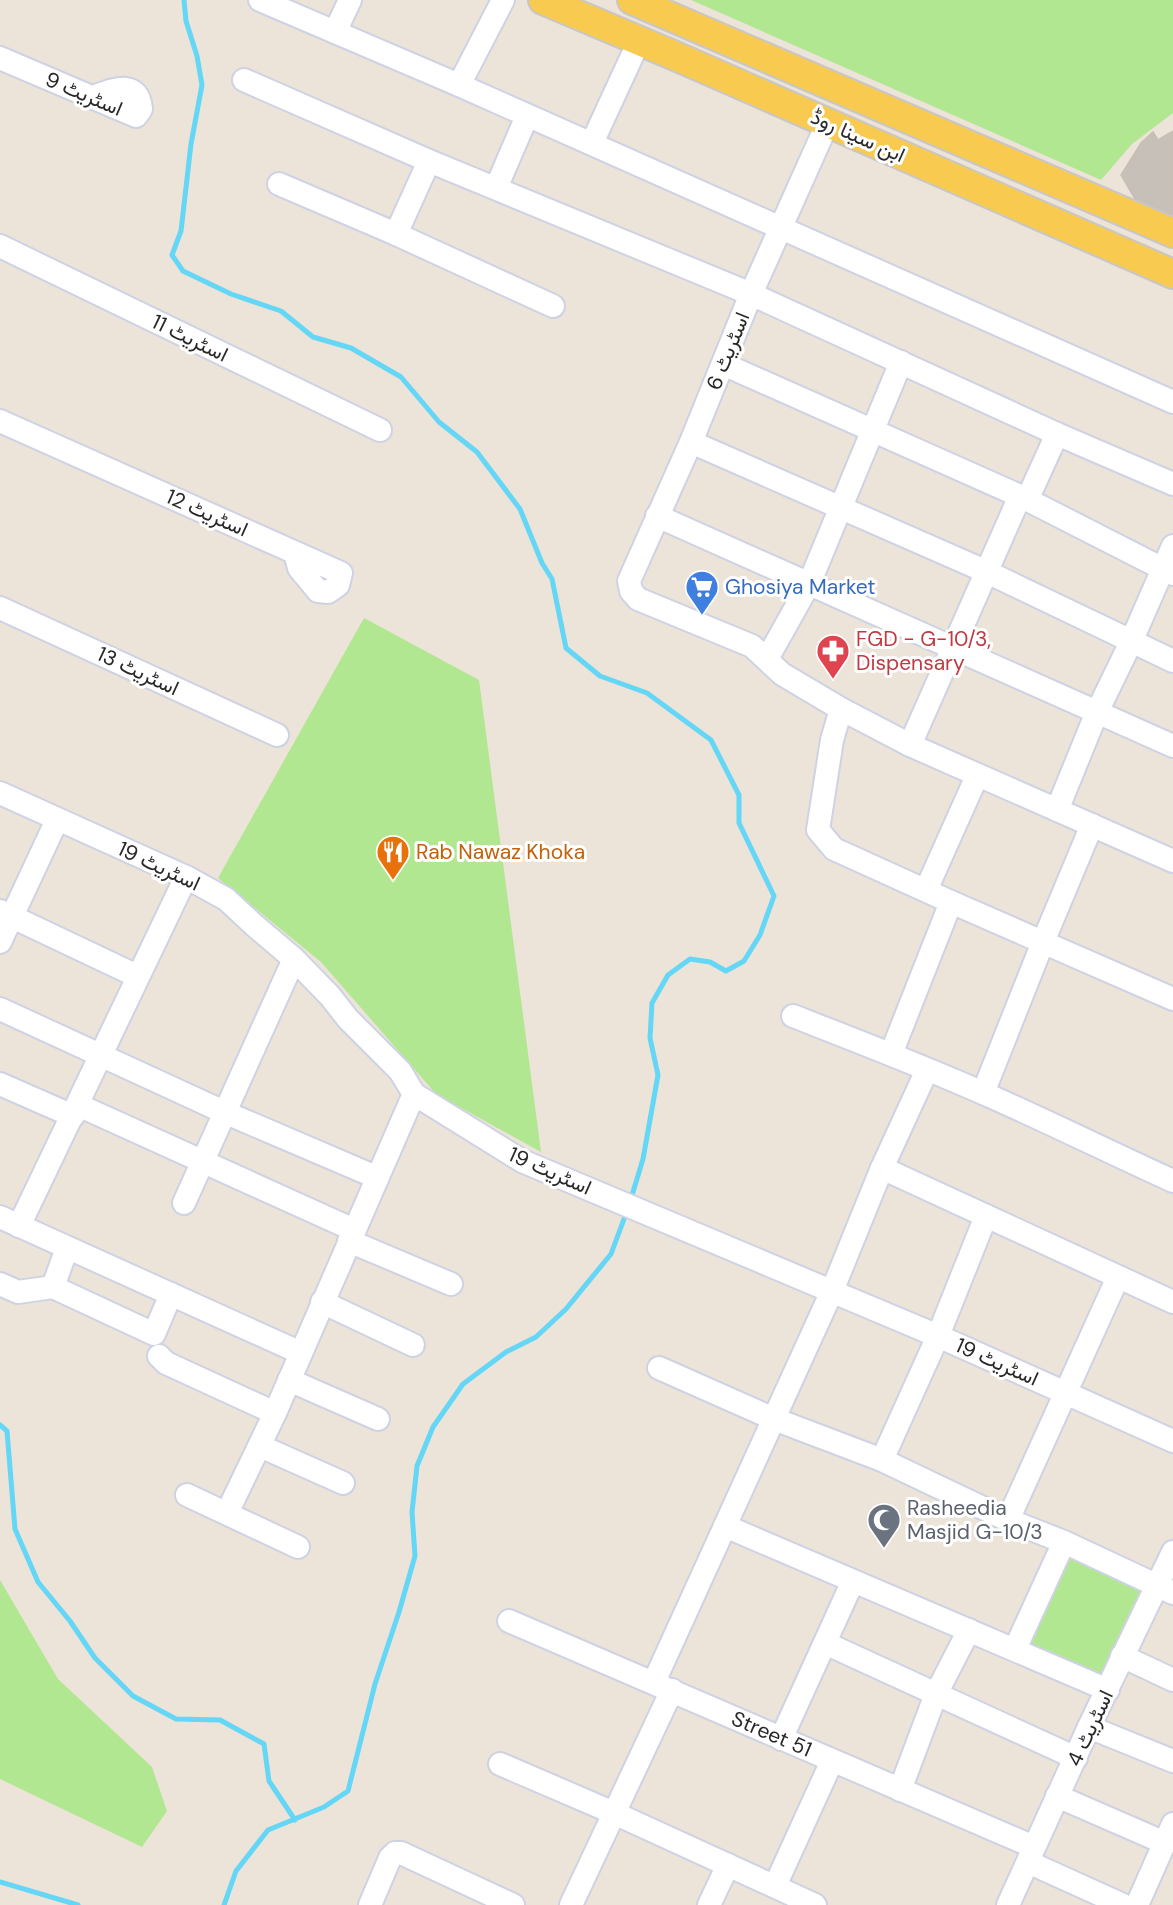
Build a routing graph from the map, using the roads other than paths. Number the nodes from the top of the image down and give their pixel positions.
1 (260, 0) edge
2 (350, 0) edge
3 (503, 0) edge
4 (543, 0) edge
5 (632, 0) edge
6 (686, 23) junction
7 (335, 32) junction
8 (639, 40) junction
9 (673, 55) junction
10 (0, 58) edge
11 (244, 80) dead end
12 (459, 85) junction
13 (93, 97) dead end
14 (528, 116) junction
15 (828, 122) junction
16 (592, 144) junction
17 (429, 161) junction
18 (279, 184) dead end
19 (496, 188) junction
20 (780, 228) junction
21 (1173, 233) edge
22 (396, 234) junction
23 (0, 246) edge
24 (1173, 274) edge
25 (751, 294) junction
26 (553, 306) dead end
27 (901, 362) junction
28 (723, 364) junction
29 (1173, 402) edge
30 (0, 420) edge
31 (380, 430) dead end
32 (873, 431) junction
33 (1057, 434) junction
34 (691, 442) junction
35 (1173, 484) edge
36 (1024, 498) junction
37 (842, 507) junction
38 (657, 516) junction
39 (1173, 546) edge
40 (295, 553) dead end
41 (985, 571) junction
42 (1168, 572) edge
43 (809, 584) junction
44 (0, 608) edge
45 (1131, 642) junction
46 (952, 648) junction
47 (767, 659) junction
48 (1173, 660) edge
49 (841, 709) junction
50 (1097, 712) junction
51 (277, 735) dead end
52 (910, 746) junction
53 (1173, 746) edge
54 (977, 776) junction
55 (0, 793) edge
56 (1056, 810) junction
57 (57, 820) junction
58 (1092, 825) junction
59 (1173, 861) edge
60 (186, 877) junction
61 (926, 890) junction
62 (951, 902) junction
63 (6, 914) edge
64 (0, 942) edge
65 (1043, 942) junction
66 (294, 959) junction
67 (137, 976) junction
68 (1173, 999) edge
69 (0, 1009) edge
70 (793, 1017) dead end
71 (891, 1054) junction
72 (101, 1056) junction
73 (927, 1070) junction
74 (0, 1084) edge
75 (983, 1093) junction
76 (414, 1094) junction
77 (75, 1110) junction
78 (224, 1112) junction
79 (202, 1163) junction
80 (882, 1168) junction
81 (376, 1177) junction
82 (1173, 1180) edge
83 (184, 1203) dead end
84 (986, 1216) junction
85 (9, 1222) edge
86 (352, 1236) junction
87 (67, 1248) junction
88 (1118, 1276) junction
89 (0, 1284) edge
90 (451, 1284) dead end
91 (53, 1287) junction
92 (832, 1291) junction
93 (171, 1294) junction
94 (322, 1302) junction
95 (1173, 1302) edge
96 (938, 1336) junction
97 (413, 1345) dead end
98 (301, 1353) junction
99 (159, 1356) dead end
100 (659, 1368) dead end
101 (289, 1380) junction
102 (1064, 1393) junction
103 (275, 1413) junction
104 (378, 1419) dead end
105 (774, 1419) junction
106 (1173, 1441) edge
107 (260, 1446) junction
108 (882, 1460) junction
109 (343, 1483) dead end
110 (187, 1495) dead end
111 (227, 1513) junction
112 (1008, 1520) junction
113 (725, 1526) junction
114 (1064, 1542) junction
115 (298, 1547) dead end
116 (1173, 1552) edge
117 (853, 1581) junction
118 (1165, 1590) edge
119 (509, 1621) dead end
120 (969, 1630) junction
121 (825, 1643) junction
122 (1015, 1649) junction
123 (1122, 1656) junction
124 (1173, 1680) edge
125 (663, 1686) junction
126 (1108, 1690) junction
127 (936, 1694) junction
128 (1089, 1727) junction
129 (781, 1739) junction
130 (1076, 1758) junction
131 (832, 1761) junction
132 (1173, 1761) edge
133 (500, 1764) dead end
134 (900, 1790) junction
135 (1057, 1796) junction
136 (614, 1813) junction
137 (1169, 1834) edge
138 (1031, 1854) junction
139 (728, 1865) junction
140 (775, 1886) junction
141 (370, 1905) edge
142 (513, 1905) edge
143 (571, 1905) edge
144 (709, 1905) edge
145 (815, 1905) edge
146 (1008, 1905) edge
147 (1123, 1905) edge
148 (1137, 1905) edge

1 - 7 street
2 - 7 street
3 - 12 street
4 - 8 main road, ابن سینا روڈ
5 - 6 main road, ابن سینا روڈ
6 - 9 main road
6 - 21 main road, ابن سینا روڈ
7 - 12 street
8 - 9 main road, ابن سینا روڈ
8 - 16 street
9 - 15 main road, ابن سینا روڈ
10 - 13 street, اسٹریٹ 9
11 - 17 street
12 - 14 street
14 - 16 street
14 - 19 street
15 - 20 street, اسٹریٹ 6
15 - 24 main road, ابن سینا روڈ
16 - 20 street
17 - 19 street
17 - 22 street
18 - 22 street
19 - 25 street
20 - 25 street, اسٹریٹ 6
20 - 29 street
22 - 26 street
23 - 31 street, اسٹریٹ 11
25 - 27 street
25 - 28 street, اسٹریٹ 6
27 - 32 street
27 - 33 street
28 - 32 street
28 - 34 street, اسٹریٹ 6
30 - 40 street, اسٹریٹ 12
32 - 36 street
32 - 37 street
33 - 35 street
33 - 36 street
34 - 37 street
34 - 38 street, اسٹریٹ 6
36 - 41 street
36 - 42 street
37 - 41 street
37 - 43 street
38 - 43 street
38 - 47 street, اسٹریٹ 6
39 - 42 street
41 - 45 street
41 - 46 street
42 - 45 street
43 - 46 street
43 - 47 street
44 - 51 street, اسٹریٹ 13
45 - 48 street
45 - 50 street
46 - 50 street
46 - 52 street
47 - 49 street
49 - 52 street
49 - 61 street
50 - 53 street
50 - 56 street
52 - 54 street
54 - 56 street
54 - 61 street
55 - 57 street, اسٹریٹ 19
56 - 58 street
57 - 60 street, اسٹریٹ 19
57 - 63 street
58 - 59 street
58 - 65 street
60 - 66 street, اسٹریٹ 19
60 - 67 street
61 - 62 street
62 - 65 street
62 - 71 street
63 - 64 street
63 - 67 street
65 - 68 street
65 - 75 street
66 - 76 street, اسٹریٹ 19
66 - 78 street
67 - 72 street
69 - 72 street
70 - 71 street
71 - 73 street
72 - 77 street
72 - 78 street
73 - 75 street
73 - 80 street
74 - 77 street
75 - 82 street
76 - 81 street
76 - 92 street, اسٹریٹ 19
77 - 79 street
77 - 85 street
78 - 79 street
78 - 81 street
79 - 83 street
79 - 86 street
80 - 84 street
80 - 92 street
81 - 86 street
84 - 88 street
84 - 96 street
85 - 87 street
86 - 90 street
86 - 94 street
87 - 91 street
87 - 93 street
88 - 95 street
88 - 102 street
89 - 91 street
91 - 93 street
92 - 96 street, اسٹریٹ 19
92 - 105 street
93 - 98 street
94 - 97 street
94 - 98 street
96 - 102 street, اسٹریٹ 19
96 - 108 street
98 - 101 street
99 - 103 street
100 - 105 street
101 - 103 street
101 - 104 street
102 - 106 street, اسٹریٹ 19
102 - 112 street
103 - 107 street
105 - 108 street
105 - 113 street
107 - 109 street
107 - 111 street
108 - 112 street
110 - 111 street
111 - 115 street
112 - 114 street
113 - 117 street
113 - 125 street
114 - 118 street
114 - 122 street
116 - 118 street, اسٹریٹ 4
117 - 120 street
117 - 121 street
118 - 123 street, اسٹریٹ 4
119 - 125 street, Street 51
120 - 122 street
120 - 127 street
121 - 127 street
121 - 129 street
122 - 126 street
123 - 124 street
123 - 126 street, اسٹریٹ 4
125 - 129 street, Street 51
125 - 136 street
126 - 128 street, اسٹریٹ 4
127 - 130 street
127 - 134 street
128 - 130 street, اسٹریٹ 4
128 - 132 street
129 - 131 street, Street 51
130 - 135 street, اسٹریٹ 4
131 - 134 street, Street 51
131 - 140 street
133 - 136 street
134 - 138 street, Street 51
135 - 137 street
135 - 138 street, اسٹریٹ 4
136 - 139 street
136 - 143 street
137 - 148 street
138 - 146 street, اسٹریٹ 4
138 - 147 street, Street 51
139 - 140 street
139 - 144 street
140 - 145 street
141 - 142 street

